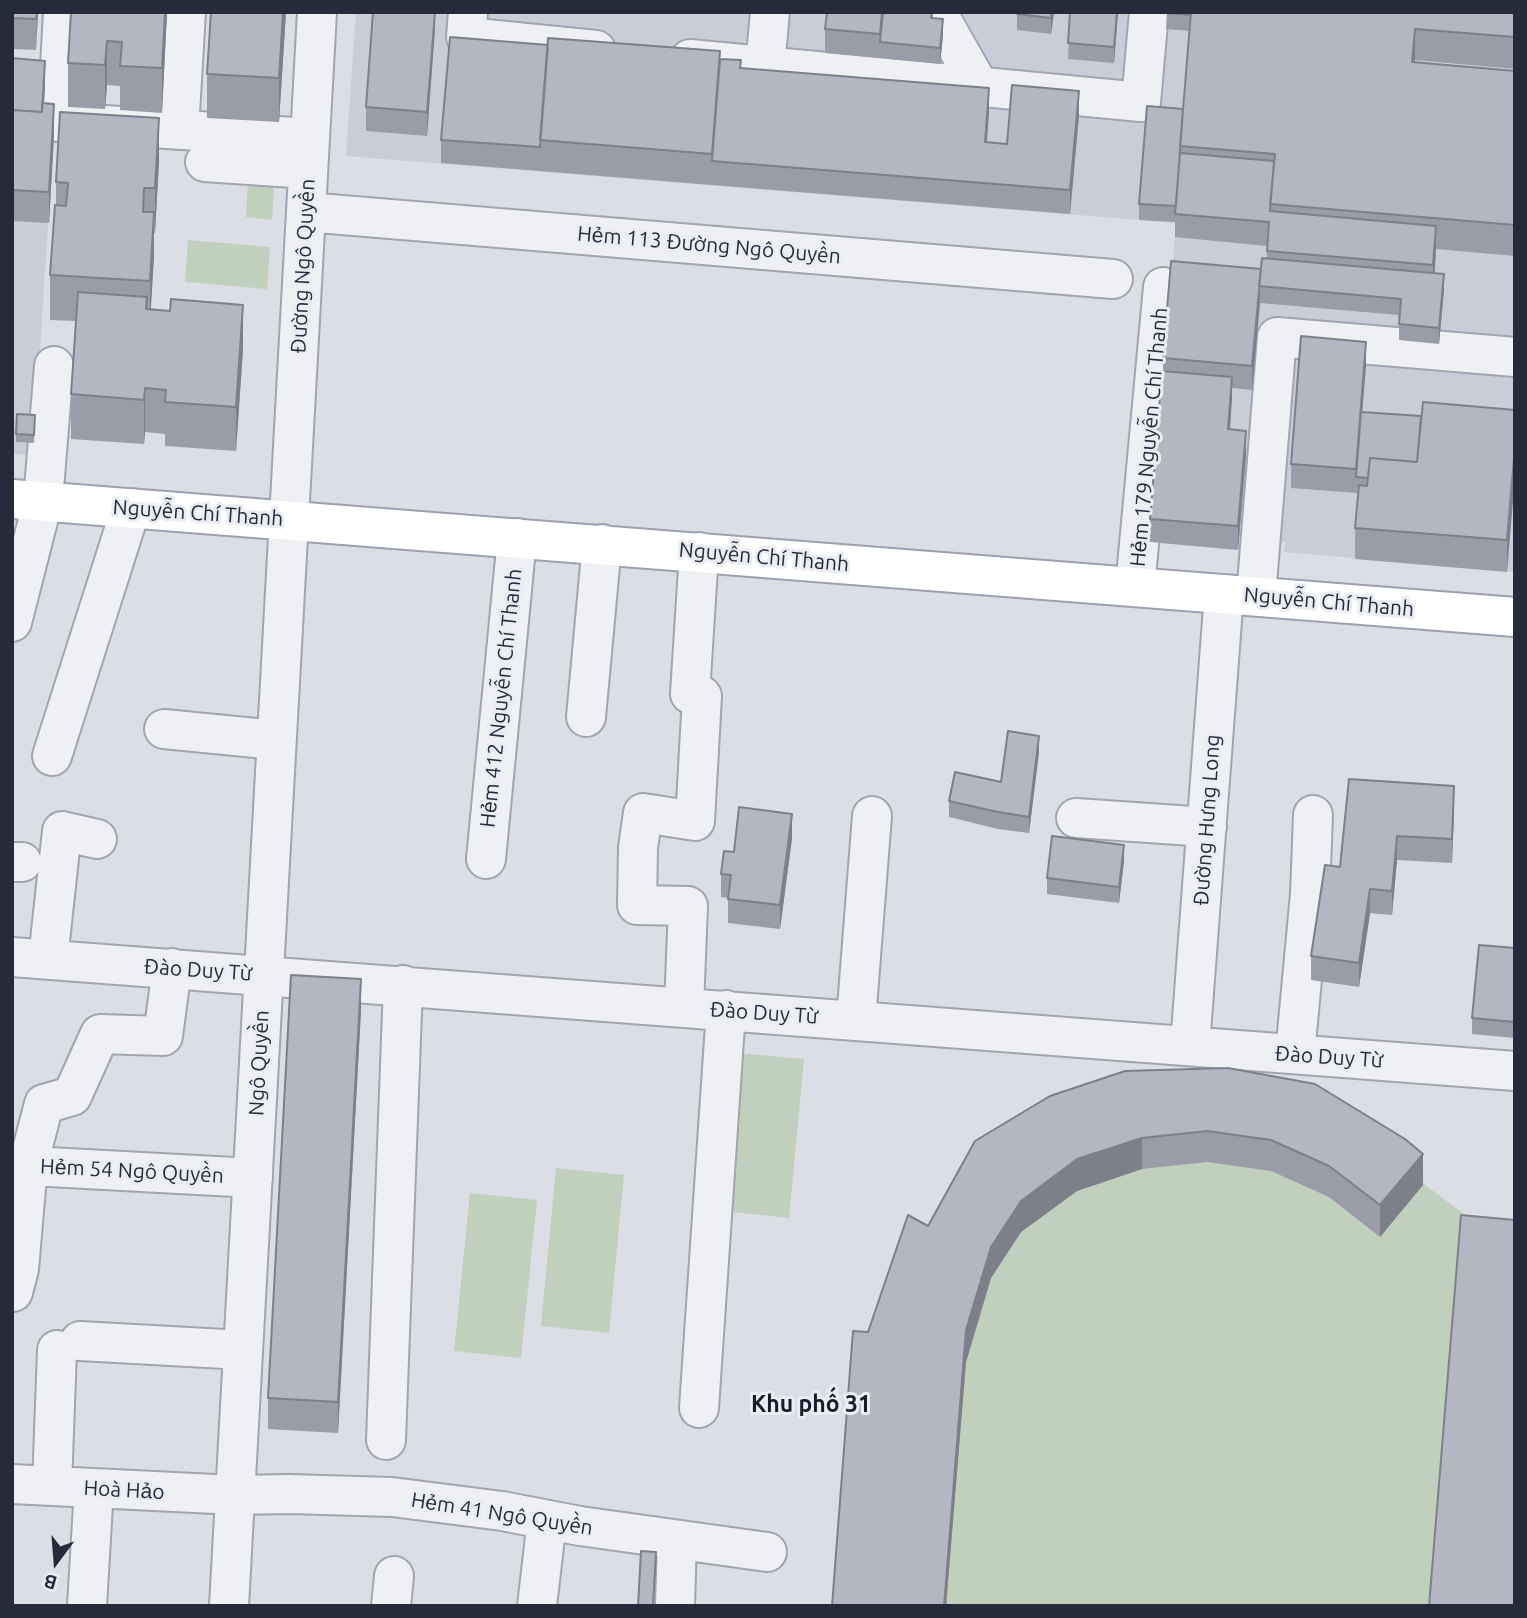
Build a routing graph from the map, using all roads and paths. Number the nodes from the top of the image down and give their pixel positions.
1 (63, 12) edge
2 (186, 12) edge
3 (317, 12) edge
4 (468, 12) edge
5 (770, 12) edge
6 (937, 12) edge
7 (1149, 12) edge
8 (765, 66) junction
9 (979, 86) junction
10 (179, 130) junction
11 (309, 154) junction
12 (205, 162) dead end
13 (306, 212) junction
14 (1113, 279) dead end
15 (1163, 287) dead end
16 (1515, 357) edge
17 (54, 366) dead end
18 (28, 500) edge
19 (131, 508) junction
20 (288, 520) junction
21 (517, 538) junction
22 (603, 544) junction
23 (699, 552) junction
24 (1135, 587) junction
25 (1240, 595) junction
26 (1515, 617) edge
27 (12, 622) edge
28 (586, 718) dead end
29 (164, 729) dead end
30 (276, 740) junction
31 (52, 757) dead end
32 (1312, 815) dead end
33 (872, 816) dead end
34 (1076, 818) dead end
35 (1207, 827) junction
36 (97, 839) dead end
37 (485, 859) dead end
38 (30, 958) edge
39 (172, 968) junction
40 (263, 974) junction
41 (402, 985) junction
42 (684, 1007) junction
43 (726, 1010) junction
44 (856, 1020) junction
45 (1190, 1046) junction
46 (1295, 1054) junction
47 (1515, 1071) edge
48 (20, 1165) edge
49 (253, 1178) junction
50 (15, 1277) edge
51 (243, 1350) junction
52 (699, 1408) dead end
53 (386, 1440) dead end
54 (12, 1484) edge
55 (52, 1486) junction
56 (94, 1488) junction
57 (235, 1495) junction
58 (547, 1520) junction
59 (677, 1540) junction
60 (767, 1552) dead end
61 (87, 1606) edge
62 (229, 1606) edge
63 (537, 1606) edge
64 (676, 1606) edge

1 - 10 street
2 - 10 street
3 - 11 street, Đường Ngô Quyền
4 - 8 street
5 - 8 street
6 - 9 street
7 - 9 street
8 - 9 street
10 - 11 street
11 - 12 street
11 - 13 street, Đường Ngô Quyền
13 - 14 street, Hẻm 113 Đường Ngô Quyền
13 - 20 street, Đường Ngô Quyền
15 - 24 street, Hẻm 179 Nguyễn Chí Thanh
16 - 25 street, Đường Hưng Long
17 - 18 street
18 - 19 main road, Nguyễn Chí Thanh
18 - 27 street
19 - 20 main road, Nguyễn Chí Thanh
19 - 31 street
20 - 21 main road, Nguyễn Chí Thanh
20 - 30 street, Ngô Quyền
21 - 22 main road, Nguyễn Chí Thanh
21 - 37 street, Hẻm 412 Nguyễn Chí Thanh
22 - 23 main road, Nguyễn Chí Thanh
22 - 28 street
23 - 24 main road, Nguyễn Chí Thanh
23 - 42 street
24 - 25 main road, Nguyễn Chí Thanh
25 - 26 main road, Nguyễn Chí Thanh
25 - 35 street, Đường Hưng Long
29 - 30 street
30 - 40 street, Ngô Quyền
32 - 46 street
33 - 44 street
34 - 35 street
35 - 45 street, Đường Hưng Long
36 - 38 street
38 - 39 street, Đào Duy Từ
39 - 40 street, Đào Duy Từ
39 - 48 street
40 - 41 street, Đào Duy Từ
40 - 49 street, Ngô Quyền
41 - 42 street, Đào Duy Từ
41 - 53 street
42 - 43 street, Đào Duy Từ
43 - 44 street, Đào Duy Từ
43 - 52 street
44 - 45 street, Đào Duy Từ
45 - 46 street, Đào Duy Từ
46 - 47 street, Đào Duy Từ
48 - 49 street, Hẻm 54 Ngô Quyền
48 - 50 street
49 - 51 street, Ngô Quyền
51 - 55 street
51 - 57 street, Ngô Quyền
54 - 55 street, Hoà Hảo
55 - 56 street, Hoà Hảo
56 - 57 street, Hoà Hảo
56 - 61 street
57 - 58 street, Hẻm 41 Ngô Quyền
57 - 62 street, Ngô Quyền
58 - 59 street, Hẻm 41 Ngô Quyền
58 - 63 street
59 - 60 street, Hẻm 41 Ngô Quyền
59 - 64 street

